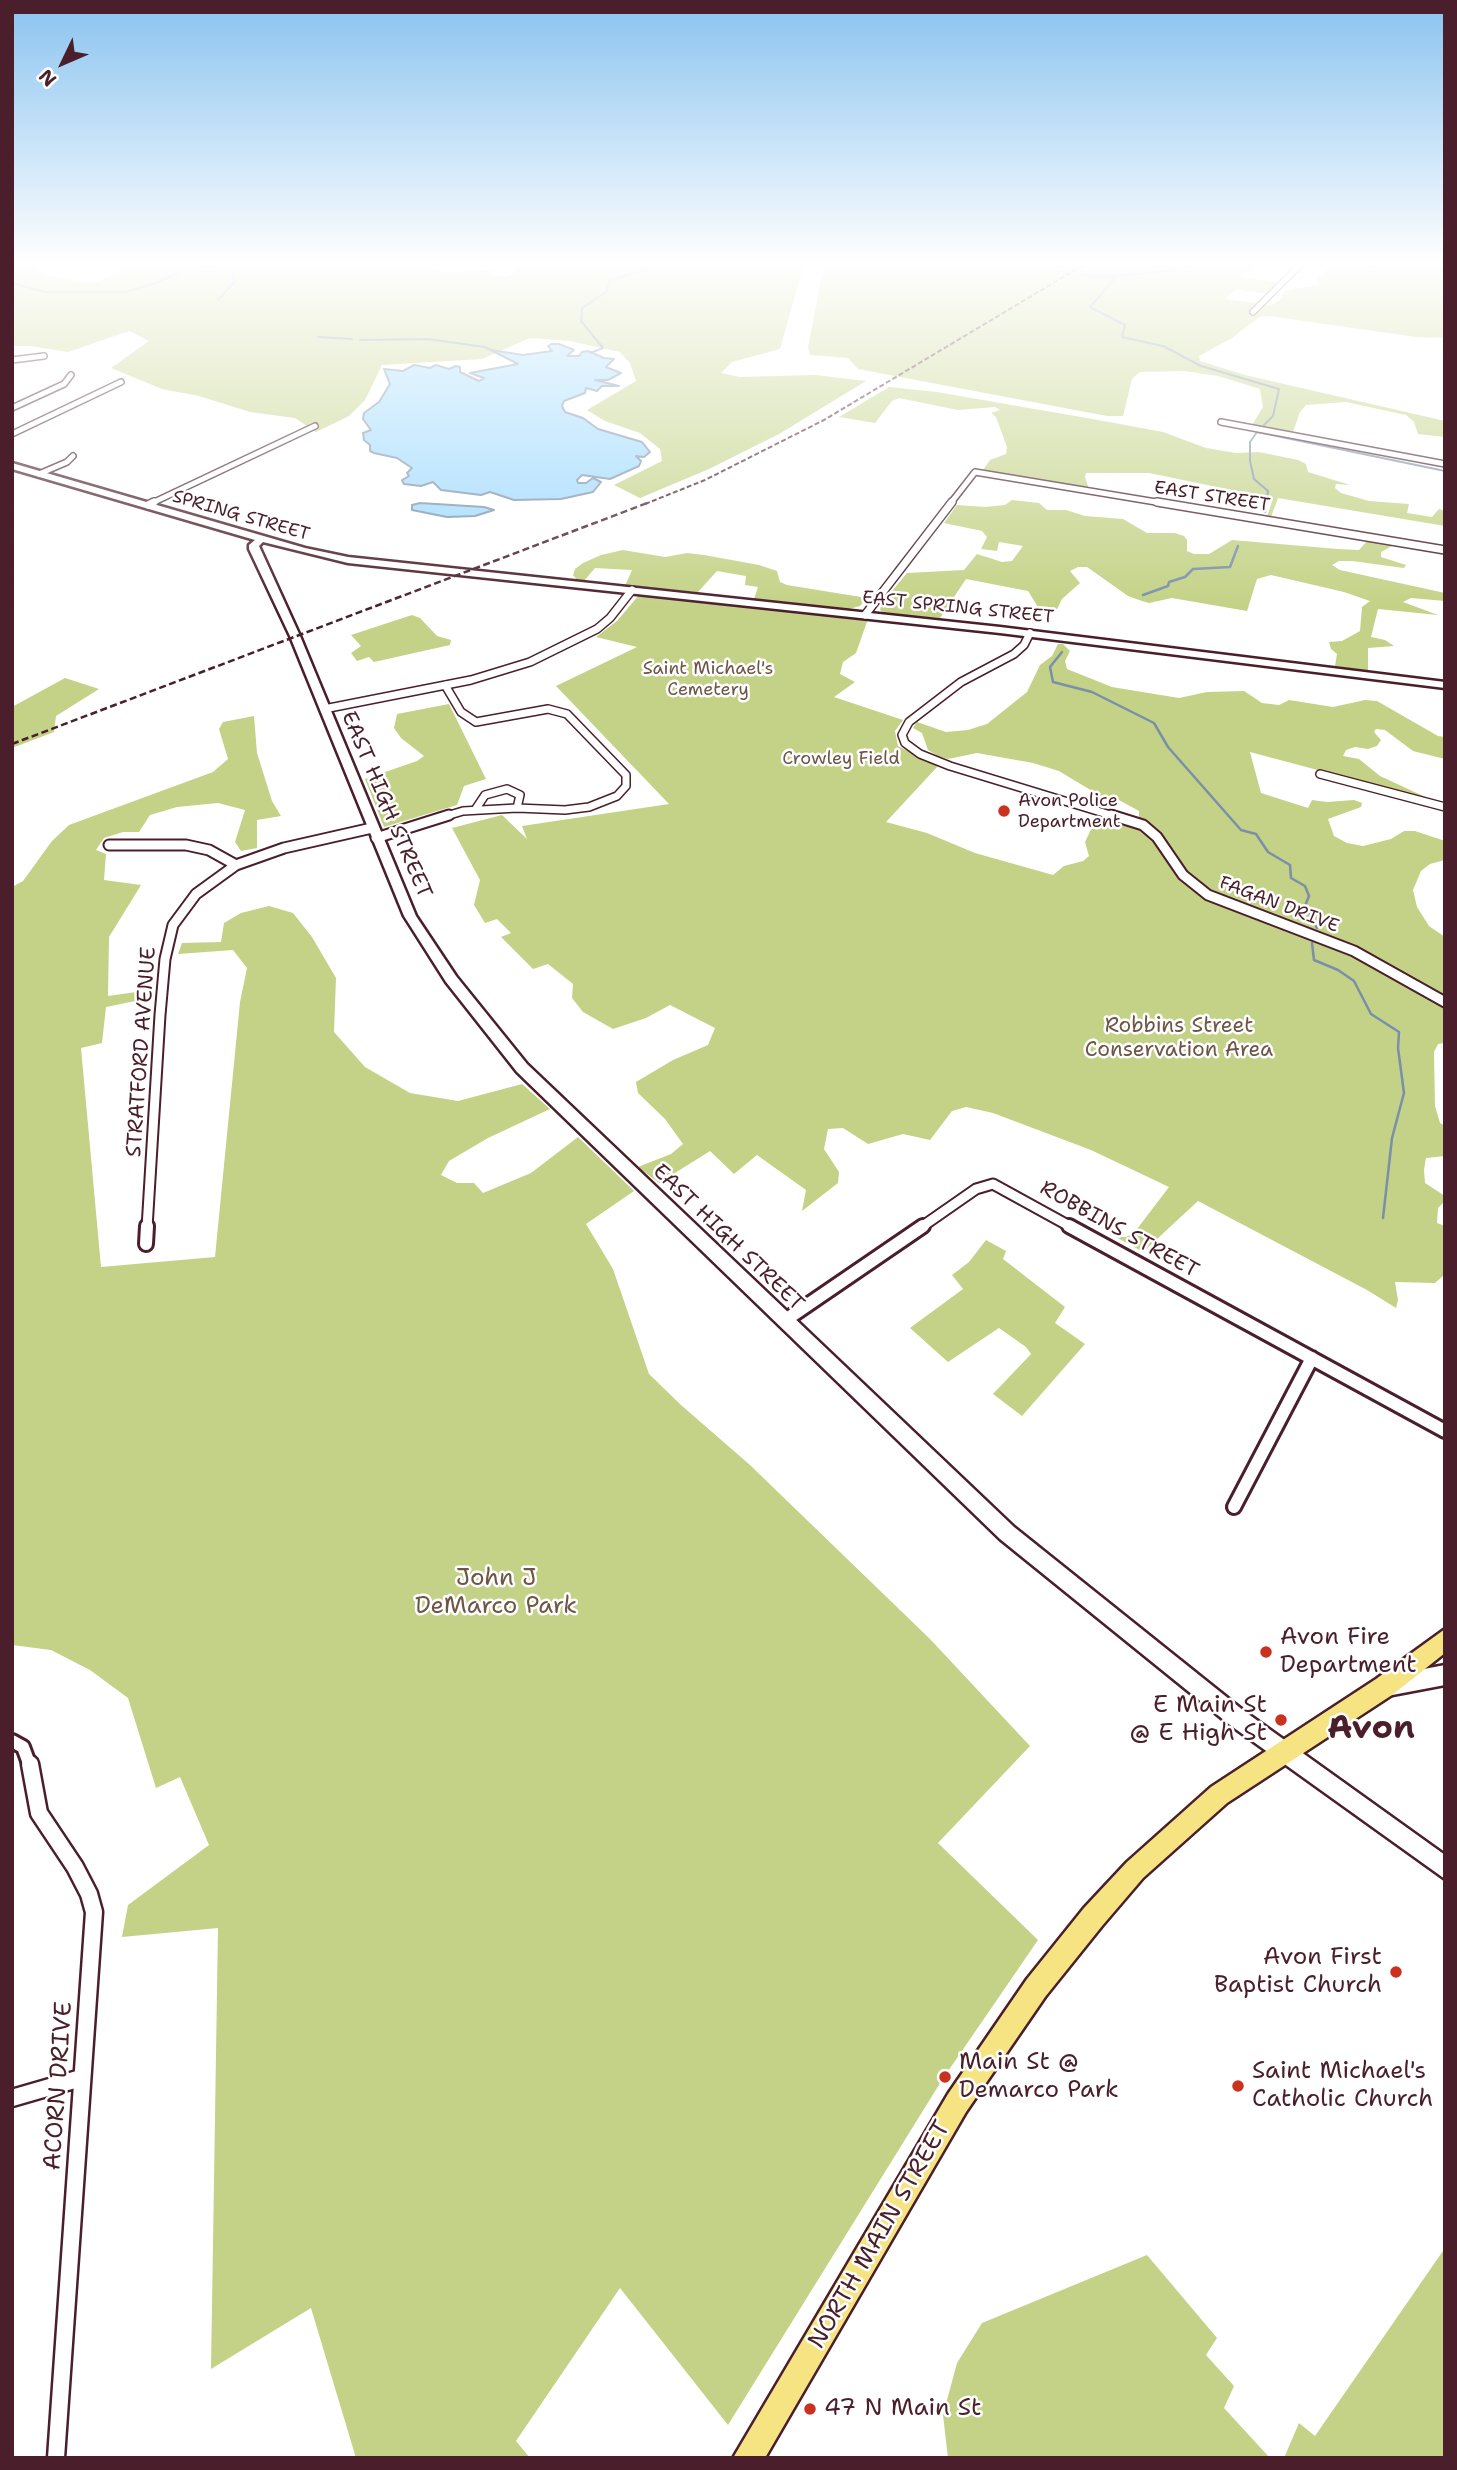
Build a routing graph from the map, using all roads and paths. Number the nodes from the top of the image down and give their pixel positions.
1 (70, 379) edge
2 (121, 382) dead end
3 (12, 408) edge
4 (1221, 422) dead end
5 (315, 426) dead end
6 (12, 434) edge
7 (73, 456) dead end
8 (1445, 464) edge
9 (12, 466) edge
10 (39, 474) junction
11 (148, 505) junction
12 (262, 539) junction
13 (1445, 550) edge
14 (466, 573) joint
15 (632, 590) junction
16 (865, 615) junction
17 (1030, 634) junction
18 (445, 685) junction
19 (1445, 685) edge
20 (324, 709) junction
21 (1320, 774) dead end
22 (1445, 807) edge
23 (517, 808) junction
24 (475, 810) junction
25 (374, 833) junction
26 (109, 845) dead end
27 (236, 865) junction
28 (1445, 1002) edge
29 (146, 1244) dead end
30 (784, 1321) junction
31 (1312, 1358) junction
32 (1445, 1431) edge
33 (1234, 1507) dead end
34 (1445, 1639) edge
35 (1445, 1675) edge
36 (1384, 1687) junction
37 (12, 1741) edge
38 (1283, 1750) junction
39 (1445, 1868) edge
40 (81, 2078) junction
41 (12, 2098) edge
42 (56, 2458) edge
43 (748, 2458) edge

1 - 3 street
2 - 6 street
4 - 8 street
5 - 11 street
7 - 10 street
9 - 10 main road, SPRING STREET
10 - 11 main road, SPRING STREET
11 - 12 main road, SPRING STREET
12 - 14 main road, SPRING STREET
12 - 20 main road, EAST HIGH STREET
13 - 16 street, EAST STREET
14 - 15 main road, EAST SPRING STREET
15 - 16 main road, EAST SPRING STREET
15 - 18 street
16 - 17 main road, EAST SPRING STREET
17 - 19 main road, EAST SPRING STREET
17 - 28 street, FAGAN DRIVE
18 - 20 street
18 - 23 street
20 - 25 main road, EAST HIGH STREET
21 - 22 street
23 - 24 street
23 - 24 street
24 - 25 street, STRATFORD AVENUE
25 - 27 street, STRATFORD AVENUE
25 - 30 main road, EAST HIGH STREET
26 - 27 street
27 - 29 street, STRATFORD AVENUE
30 - 31 street, ROBBINS STREET
30 - 38 main road, EAST HIGH STREET
31 - 32 street, ROBBINS STREET
31 - 33 street
34 - 36 main road, NORTH MAIN STREET
35 - 36 main road
36 - 38 main road, NORTH MAIN STREET
37 - 40 street, ACORN DRIVE
38 - 39 main road, EAST HIGH STREET
38 - 43 main road, NORTH MAIN STREET
40 - 41 street
40 - 42 street, ACORN DRIVE

